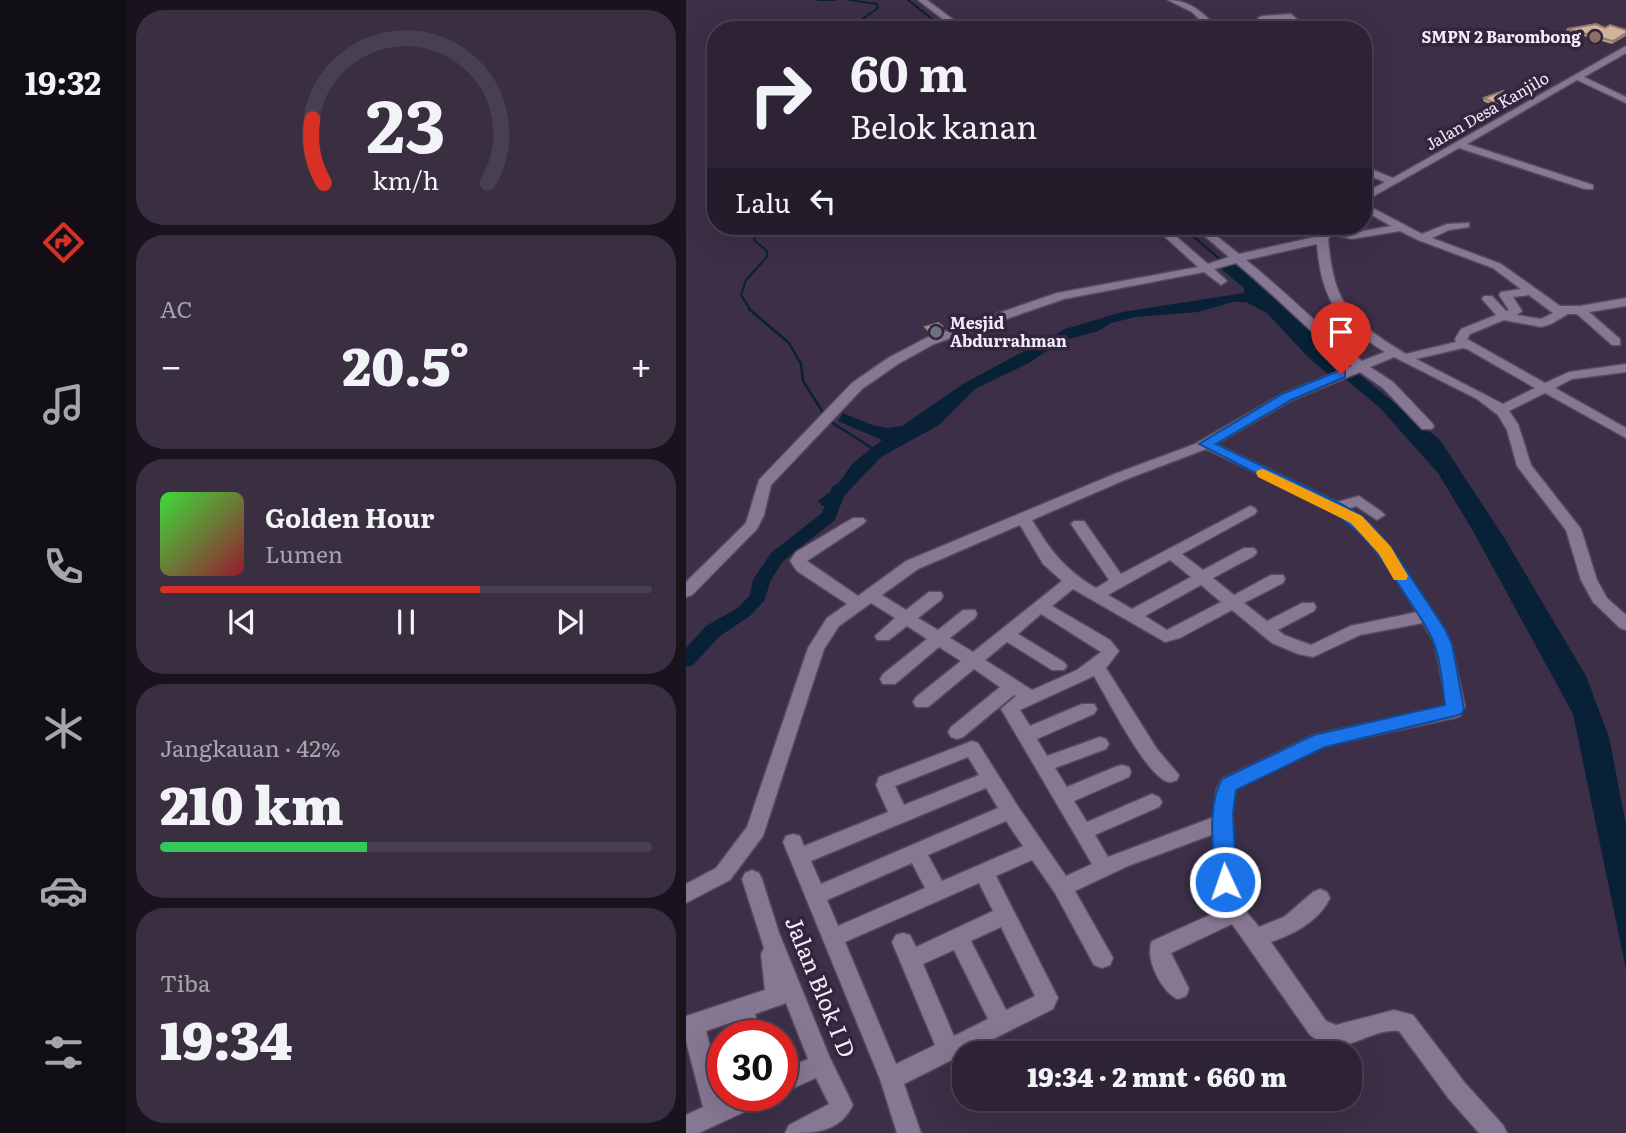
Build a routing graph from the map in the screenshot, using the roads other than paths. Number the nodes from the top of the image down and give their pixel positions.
1 (922, 0) edge
2 (1172, 0) edge
3 (1288, 12) junction
4 (1310, 15) dead end
5 (951, 21) edge
6 (1207, 21) edge
7 (1264, 21) edge
8 (1296, 21) edge
9 (1626, 49) edge
10 (1577, 77) junction
11 (1626, 103) edge
12 (1460, 145) junction
13 (1372, 173) edge
14 (1394, 182) junction
15 (1589, 187) dead end
16 (1372, 194) edge
17 (1372, 211) edge
18 (1465, 225) dead end
19 (1402, 227) junction
20 (1372, 232) edge
21 (1169, 235) edge
22 (1208, 235) edge
23 (1318, 235) edge
24 (1328, 235) edge
25 (1422, 238) junction
26 (1234, 259) junction
27 (1209, 268) junction
28 (1221, 281) dead end
29 (1531, 290) junction
30 (1488, 299) dead end
31 (1626, 302) edge
32 (1580, 310) junction
33 (1564, 311) junction
34 (1505, 317) junction
35 (1616, 342) dead end
36 (1463, 344) junction
37 (1401, 355) junction
38 (1358, 367) junction
39 (1626, 368) edge
40 (1542, 387) junction
41 (1502, 410) junction
42 (1626, 418) edge
43 (1606, 423) junction
44 (1427, 426) dead end
45 (1626, 434) edge
46 (1206, 444) junction
47 (1335, 507) junction
48 (1250, 511) dead end
49 (1377, 516) dead end
50 (1024, 518) junction
51 (858, 521) dead end
52 (1079, 524) dead end
53 (1249, 552) dead end
54 (1171, 553) junction
55 (1201, 578) junction
56 (1277, 579) dead end
57 (1072, 581) junction
58 (1118, 582) junction
59 (686, 592) edge
60 (1095, 595) junction
61 (935, 596) dead end
62 (863, 598) junction
63 (1234, 604) junction
64 (1040, 606) junction
65 (1308, 607) dead end
66 (969, 614) dead end
67 (1132, 616) junction
68 (1428, 616) junction
69 (906, 618) junction
70 (1626, 624) edge
71 (1265, 629) junction
72 (1006, 634) junction
73 (883, 636) dead end
74 (939, 639) junction
75 (973, 660) junction
76 (1058, 666) dead end
77 (1096, 666) junction
78 (889, 678) dead end
79 (1013, 686) junction
80 (1030, 697) junction
81 (922, 702) dead end
82 (1088, 709) dead end
83 (957, 732) dead end
84 (1025, 736) junction
85 (1100, 744) dead end
86 (1042, 765) junction
87 (1122, 772) dead end
88 (1170, 775) dead end
89 (992, 778) junction
90 (1061, 798) junction
91 (1152, 802) dead end
92 (1010, 811) junction
93 (900, 816) junction
94 (1223, 822) junction
95 (1083, 832) junction
96 (1035, 850) junction
97 (916, 852) junction
98 (1104, 867) junction
99 (984, 872) junction
100 (752, 880) dead end
101 (1062, 887) junction
102 (937, 890) junction
103 (686, 894) edge
104 (817, 895) junction
105 (1320, 898) dead end
106 (1235, 913) junction
107 (1005, 915) junction
108 (834, 937) junction
109 (957, 937) junction
110 (1255, 937) junction
111 (1102, 958) dead end
112 (1178, 989) dead end
113 (785, 994) junction
114 (742, 1009) junction
115 (746, 1020) edge
116 (1002, 1024) junction
117 (690, 1026) edge
118 (949, 1051) junction
119 (821, 1064) junction
120 (798, 1075) edge
121 (891, 1079) junction
122 (720, 1111) edge
123 (716, 1113) junction
124 (686, 1127) edge
125 (797, 1133) edge
126 (909, 1133) edge
127 (1494, 1133) edge

1 - 5 street
2 - 6 street
3 - 4 street
3 - 7 street
3 - 8 street
9 - 10 street, Jalan Desa Kanjilo
10 - 11 street
10 - 12 street, Jalan Desa Kanjilo
12 - 14 street, Jalan Desa Kanjilo
12 - 15 street
13 - 14 street
14 - 16 street, Jalan Desa Kanjilo
17 - 19 street
18 - 25 street
19 - 20 street
19 - 25 street
21 - 27 street
22 - 26 street
23 - 26 street
24 - 37 street
25 - 29 street
26 - 27 street
26 - 38 street
27 - 28 street
27 - 59 street
29 - 33 street
29 - 34 street
30 - 34 street
31 - 32 street
32 - 33 street
32 - 35 street
33 - 34 street
34 - 36 street
36 - 37 street
36 - 40 street
37 - 38 street
37 - 41 street
38 - 44 street
38 - 46 street
39 - 40 street
40 - 41 street
40 - 43 street
41 - 70 street
42 - 43 street
43 - 45 street
46 - 47 street
46 - 50 street
47 - 49 street
47 - 68 street
48 - 54 street
50 - 57 street
50 - 62 street
51 - 62 street
52 - 58 street
53 - 55 street
54 - 55 street
54 - 58 street
55 - 63 street
55 - 67 street
56 - 63 street
57 - 60 street
57 - 64 street
58 - 60 street
60 - 67 street
61 - 69 street
62 - 69 street
62 - 103 street
63 - 67 street
63 - 71 street
64 - 72 street
64 - 77 street
65 - 71 street
66 - 74 street
68 - 71 street
68 - 94 street
69 - 73 street
69 - 74 street
72 - 75 street
72 - 76 street
74 - 75 street
74 - 78 street
75 - 79 street
75 - 81 street
77 - 80 street
77 - 88 street
79 - 80 street
79 - 83 street
80 - 84 street
82 - 84 street
84 - 86 street
85 - 86 street
86 - 90 street
87 - 90 street
89 - 92 street
89 - 93 street
89 - 93 street
90 - 95 street
91 - 95 street
92 - 96 street
92 - 97 street
93 - 104 street
94 - 98 street
94 - 106 street
95 - 98 street
96 - 99 street
96 - 101 street
97 - 102 street
97 - 104 street
98 - 101 street
99 - 102 street
99 - 107 street
100 - 113 street, Jalan Blok I D
101 - 111 street
102 - 108 street
104 - 108 street
105 - 110 street
106 - 110 street
106 - 112 street
107 - 109 street
107 - 116 street
108 - 121 street
109 - 116 street
109 - 118 street
110 - 127 street
113 - 114 street
113 - 119 street, Jalan Blok I D
114 - 115 street
114 - 117 street
116 - 118 street
117 - 123 street
118 - 121 street
119 - 120 street
119 - 125 street, Jalan Blok I D
121 - 126 street
122 - 123 street
123 - 124 street

